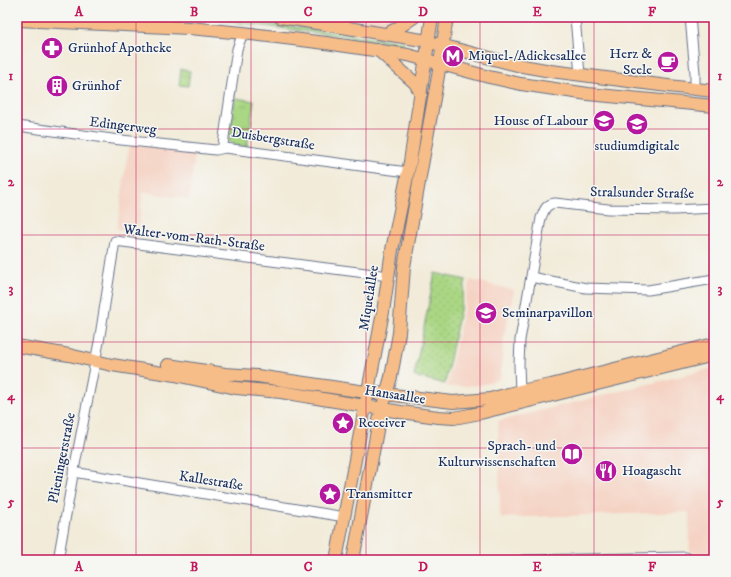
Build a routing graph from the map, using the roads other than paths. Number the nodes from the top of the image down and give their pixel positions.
1 (280, 17) edge
2 (414, 17) edge
3 (432, 17) edge
4 (447, 17) edge
5 (575, 17) edge
6 (690, 17) edge
7 (17, 20) edge
8 (186, 21) edge
9 (169, 23) edge
10 (243, 33) junction
11 (386, 34) junction
12 (429, 41) junction
13 (443, 45) junction
14 (378, 50) junction
15 (426, 59) junction
16 (440, 63) junction
17 (580, 75) junction
18 (695, 89) junction
19 (714, 91) edge
20 (421, 94) junction
21 (714, 106) edge
22 (17, 126) edge
23 (225, 148) junction
24 (408, 172) junction
25 (714, 208) edge
26 (389, 276) junction
27 (532, 277) junction
28 (714, 279) edge
29 (714, 344) edge
30 (17, 346) edge
31 (714, 355) edge
32 (96, 358) junction
33 (520, 391) junction
34 (368, 392) junction
35 (386, 394) junction
36 (365, 406) junction
37 (382, 409) junction
38 (74, 472) junction
39 (344, 517) junction
40 (686, 558) dead end
41 (58, 560) edge
42 (336, 560) edge
43 (353, 560) edge
44 (523, 560) edge

1 - 11 main road
2 - 11 main road
3 - 12 main road, Miquelallee
4 - 13 main road
5 - 17 street
6 - 18 street
7 - 9 main road
8 - 9 main road
8 - 10 main road
10 - 14 main road
10 - 23 street, Duisbergstraße
11 - 12 main road
12 - 13 main road
12 - 15 main road, Miquelallee
13 - 16 main road
13 - 17 main road
14 - 15 main road
14 - 20 main road
15 - 16 main road
15 - 20 main road, Miquelallee
16 - 21 main road
16 - 35 main road
17 - 18 main road
18 - 19 main road
20 - 24 main road, Miquelallee
22 - 23 street, Edingerweg
23 - 24 street, Duisbergstraße
24 - 26 main road, Miquelallee
25 - 27 street, Stralsunder Straße
26 - 32 street, Walter-vom-Rath-Straße
26 - 34 main road, Miquelallee
27 - 28 street
27 - 33 street, Stralsunder Straße
29 - 33 main road, Hansaallee
30 - 32 main road, Hansaallee
31 - 37 main road, Hansaallee
32 - 34 main road, Hansaallee
32 - 36 main road, Hansaallee
32 - 38 street, Plieningerstraße
33 - 35 main road, Hansaallee
34 - 35 main road, Hansaallee
34 - 36 main road, Miquelallee
35 - 37 main road
36 - 37 main road, Hansaallee
36 - 39 main road, Miquelallee
37 - 43 main road
38 - 39 street, Kallestraße
38 - 41 street, Plieningerstraße
39 - 42 main road, Miquelallee
40 - 44 street

